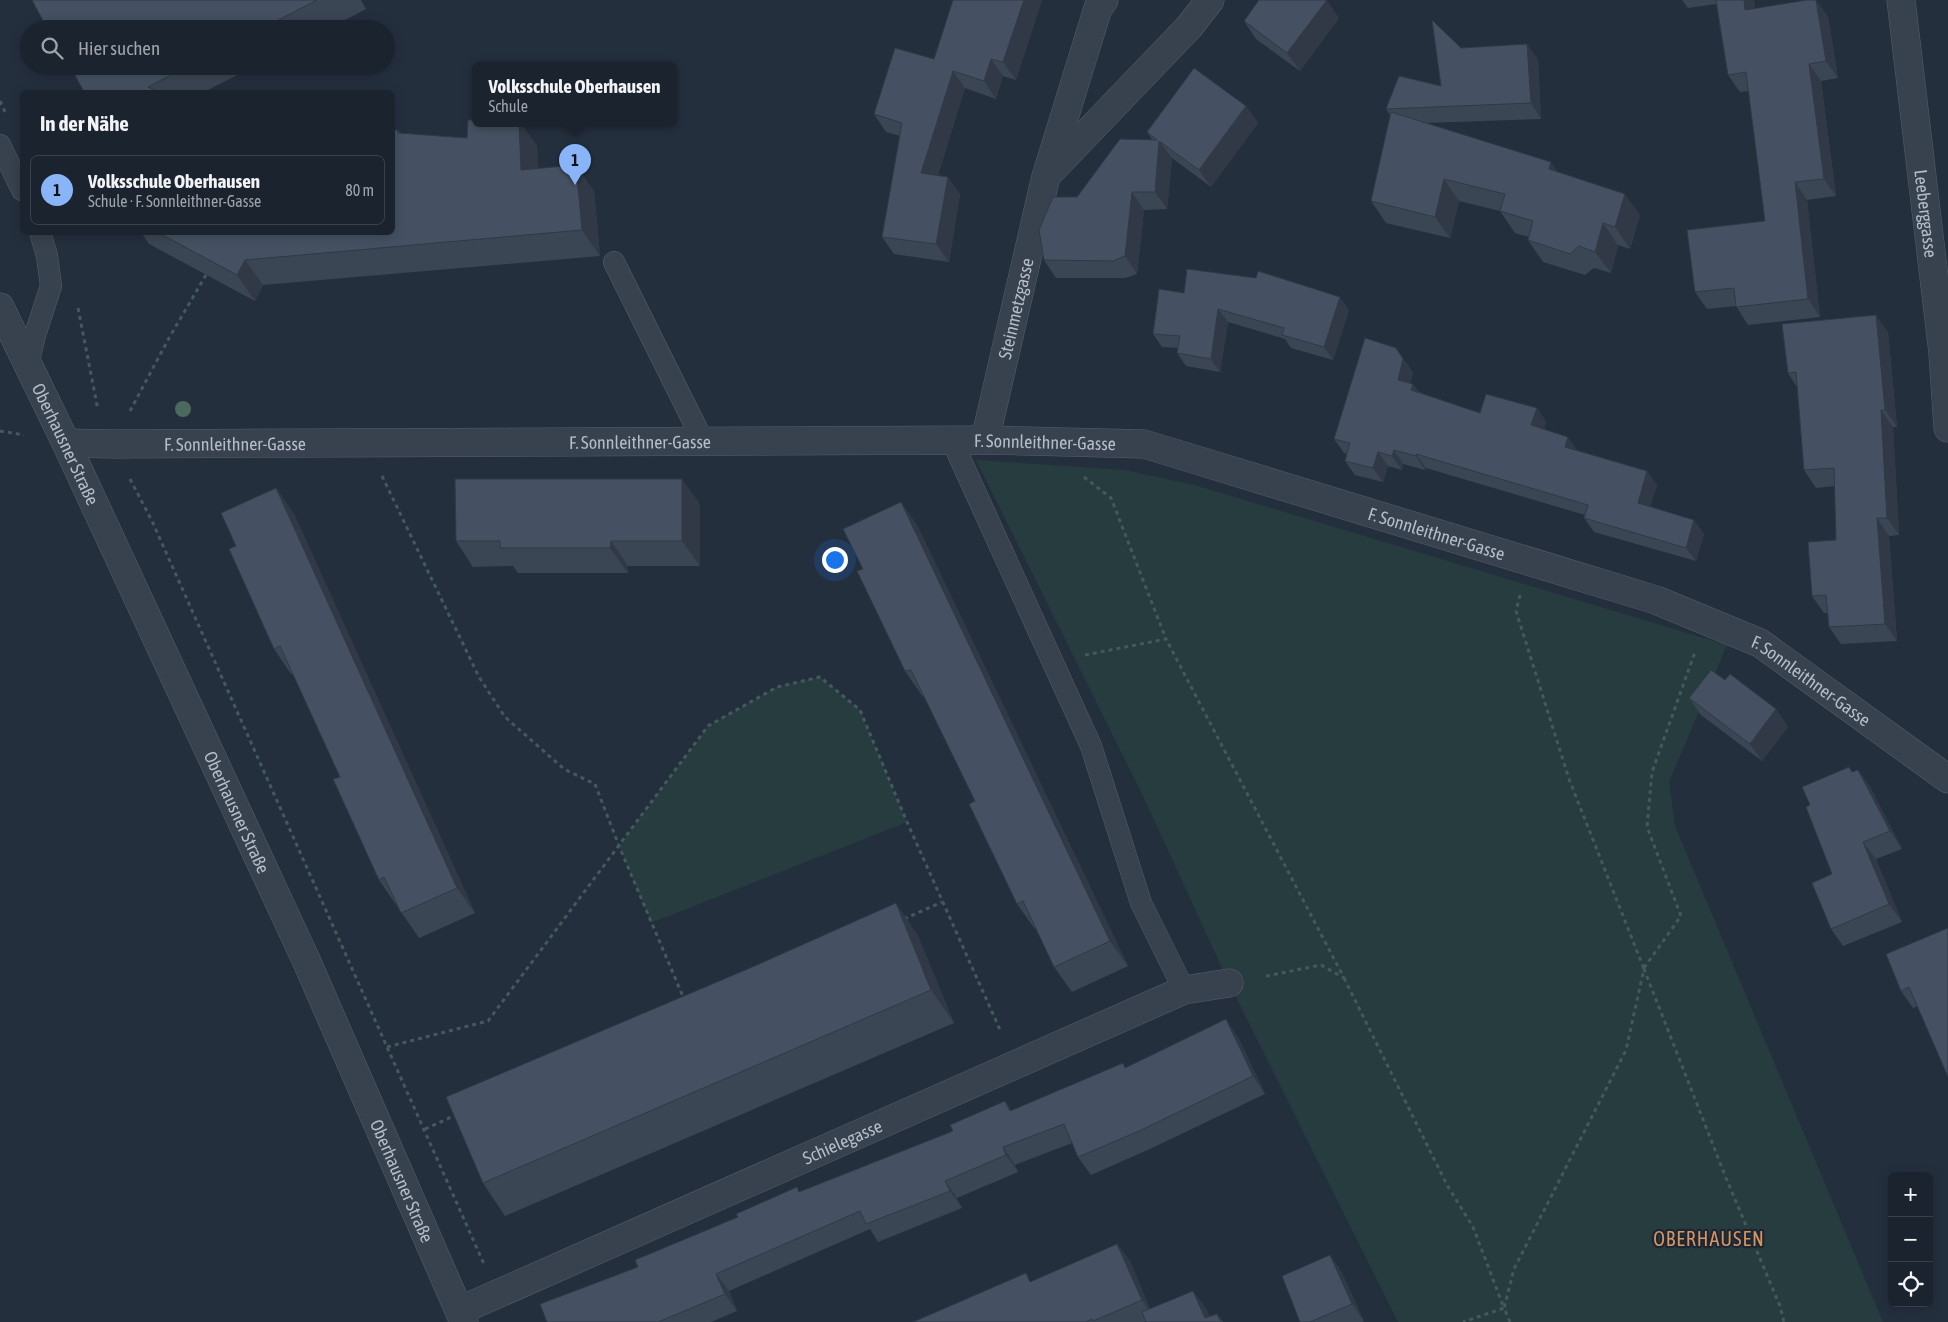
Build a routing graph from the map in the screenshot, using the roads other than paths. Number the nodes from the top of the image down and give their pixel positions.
1 (1104, 0) edge
2 (1210, 0) edge
3 (1901, 0) edge
4 (0, 145) edge
5 (1046, 176) junction
6 (20, 186) edge
7 (41, 235) edge
8 (614, 262) dead end
9 (0, 306) edge
10 (1946, 352) edge
11 (28, 365) junction
12 (1948, 428) edge
13 (952, 440) junction
14 (985, 440) junction
15 (704, 441) junction
16 (66, 443) junction
17 (1948, 779) edge
18 (1229, 984) road end
19 (1184, 990) junction
20 (461, 1316) edge

1 - 5 street, Steinmetzgasse
2 - 5 street
3 - 10 street, Leeberggasse
4 - 6 lane
5 - 14 street, Steinmetzgasse
7 - 11 lane
8 - 15 lane
9 - 11 street, Oberhausner Straße
10 - 12 street, Leeberggasse
11 - 16 street, Oberhausner Straße
13 - 14 street, F. Sonnleithner-Gasse
13 - 15 street, F. Sonnleithner-Gasse
13 - 19 lane
14 - 17 street, F. Sonnleithner-Gasse
15 - 16 street, F. Sonnleithner-Gasse
16 - 20 street, Oberhausner Straße
18 - 19 street, Schielegasse
19 - 20 street, Schielegasse

